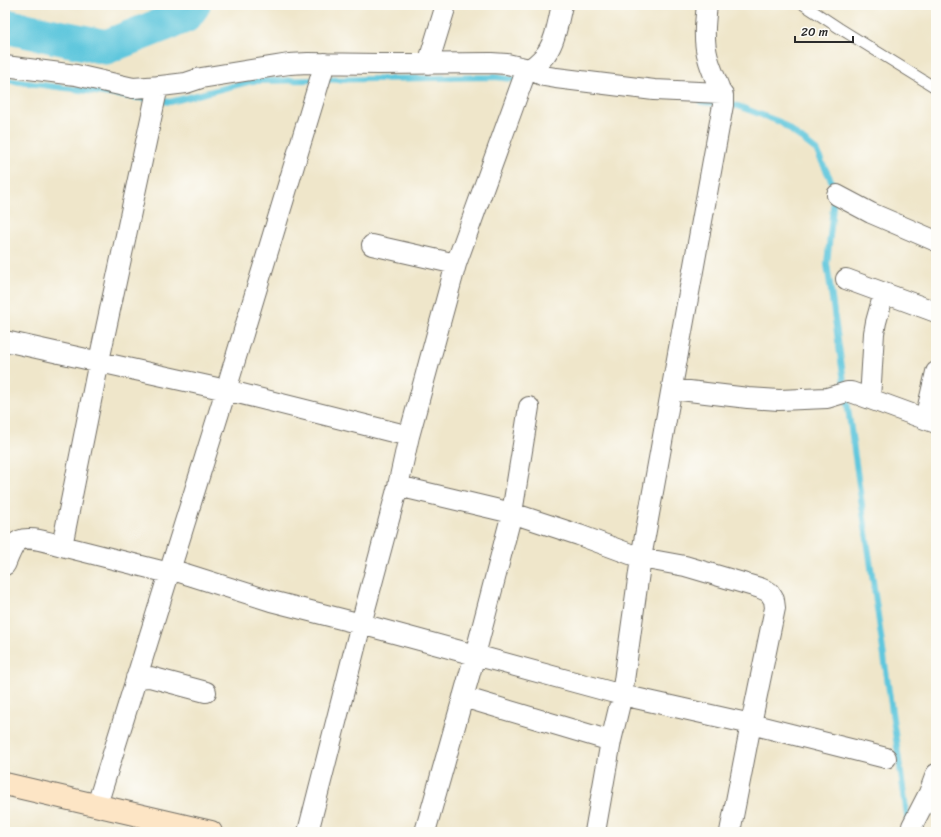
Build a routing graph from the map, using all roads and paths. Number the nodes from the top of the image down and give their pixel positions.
1 (446, 5) edge
2 (562, 5) edge
3 (707, 5) edge
4 (804, 5) edge
5 (428, 64) junction
6 (5, 66) edge
7 (322, 71) junction
8 (525, 75) junction
9 (936, 88) edge
10 (157, 91) junction
11 (723, 98) junction
12 (837, 195) dead end
13 (936, 241) edge
14 (372, 245) dead end
15 (456, 264) junction
16 (846, 279) dead end
17 (884, 293) junction
18 (936, 312) edge
19 (5, 341) edge
20 (99, 361) junction
21 (936, 372) edge
22 (672, 389) junction
23 (226, 390) junction
24 (870, 399) junction
25 (530, 407) dead end
26 (931, 421) edge
27 (409, 436) junction
28 (398, 486) junction
29 (512, 513) junction
30 (62, 546) junction
31 (641, 558) junction
32 (5, 565) edge
33 (170, 571) junction
34 (362, 624) junction
35 (475, 655) junction
36 (136, 678) junction
37 (206, 692) dead end
38 (622, 695) junction
39 (463, 697) junction
40 (750, 724) junction
41 (611, 741) junction
42 (886, 758) dead end
43 (936, 774) edge
44 (5, 784) edge
45 (97, 805) junction
46 (912, 826) dead end
47 (211, 832) edge
48 (308, 832) edge
49 (425, 832) edge
50 (595, 832) edge
51 (730, 832) edge

1 - 5 street
2 - 8 street
3 - 11 street
4 - 9 lane
5 - 7 street
5 - 8 street
6 - 10 street
7 - 10 street
7 - 23 street
8 - 11 street
8 - 15 street
10 - 20 street
11 - 22 street
12 - 13 street
14 - 15 street
15 - 27 street
16 - 17 street
17 - 18 street
17 - 24 street
19 - 20 street
20 - 23 street
20 - 30 street
21 - 26 street
22 - 24 street
22 - 31 street
23 - 27 street
23 - 33 street
24 - 26 street
25 - 29 street
27 - 28 street
28 - 29 street
28 - 34 street
29 - 31 street
29 - 35 street
30 - 32 street
30 - 33 street
31 - 38 street
31 - 40 street
33 - 34 street
33 - 36 street
34 - 35 street
34 - 48 street
35 - 38 street
35 - 39 street
36 - 37 street
36 - 45 street
38 - 40 street
38 - 41 street
39 - 41 street
39 - 49 street
40 - 42 street
40 - 51 street
41 - 50 street
43 - 46 street
44 - 45 main road
45 - 47 main road

